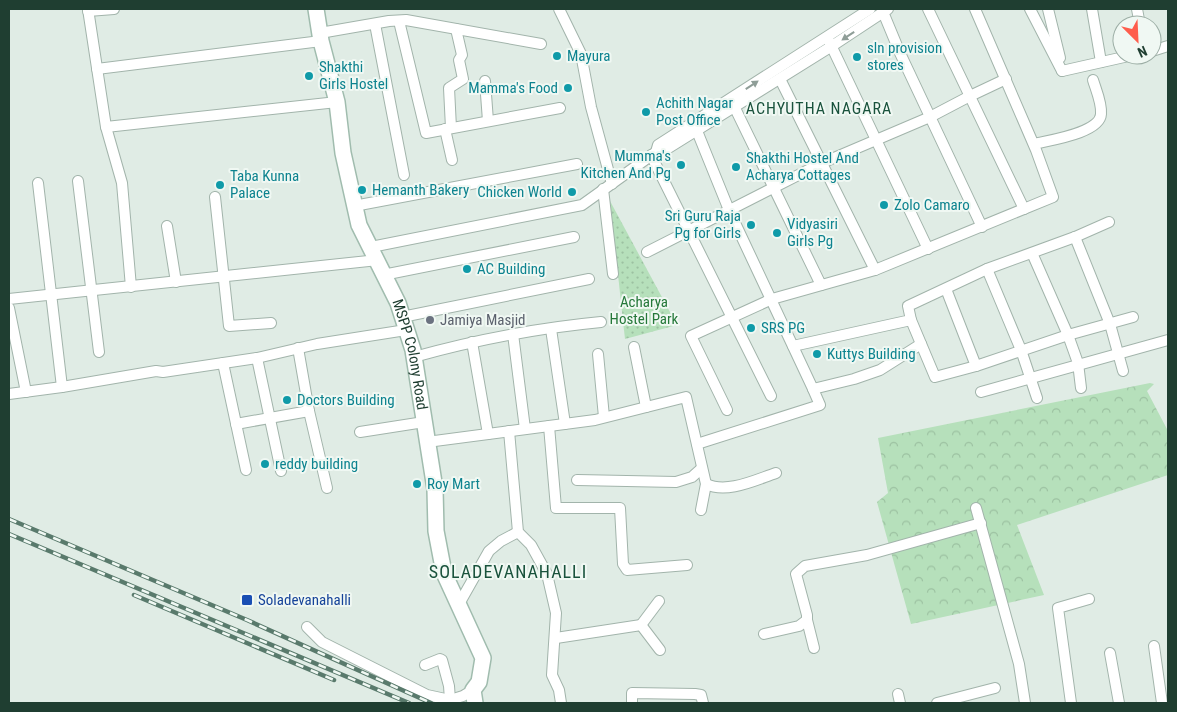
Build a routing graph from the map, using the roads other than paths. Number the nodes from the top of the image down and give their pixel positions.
1 (114, 9) edge
2 (316, 9) edge
3 (558, 9) edge
4 (870, 9) edge
5 (928, 9) edge
6 (975, 9) edge
7 (1030, 9) edge
8 (1048, 9) edge
9 (1092, 9) edge
10 (88, 10) edge
11 (886, 10) edge
12 (399, 21) junction
13 (375, 24) junction
14 (456, 29) junction
15 (321, 37) junction
16 (826, 37) junction
17 (541, 44) dead end
18 (832, 46) junction
19 (1112, 60) edge
20 (1101, 62) junction
21 (97, 69) junction
22 (1062, 71) junction
23 (780, 79) junction
24 (1006, 79) junction
25 (1093, 80) dead end
26 (485, 81) dead end
27 (970, 96) junction
28 (337, 102) junction
29 (732, 103) junction
30 (560, 108) dead end
31 (930, 117) junction
32 (488, 121) junction
33 (106, 127) junction
34 (448, 129) junction
35 (696, 131) junction
36 (877, 140) junction
37 (1034, 144) junction
38 (654, 153) junction
39 (452, 160) dead end
40 (822, 163) junction
41 (577, 164) dead end
42 (404, 175) dead end
43 (78, 181) dead end
44 (38, 183) dead end
45 (608, 187) junction
46 (774, 188) junction
47 (216, 197) dead end
48 (354, 206) junction
49 (1024, 209) junction
50 (728, 210) junction
51 (1109, 222) dead end
52 (167, 226) dead end
53 (982, 226) junction
54 (688, 230) junction
55 (1075, 236) junction
56 (574, 237) dead end
57 (928, 249) junction
58 (647, 252) dead end
59 (1032, 253) junction
60 (377, 261) junction
61 (987, 269) junction
62 (875, 270) junction
63 (612, 274) dead end
64 (224, 277) junction
65 (589, 279) dead end
66 (176, 282) junction
67 (821, 285) junction
68 (131, 287) junction
69 (946, 289) junction
70 (92, 291) junction
71 (52, 295) junction
72 (9, 299) edge
73 (772, 299) junction
74 (9, 308) edge
75 (731, 317) junction
76 (1134, 317) dead end
77 (911, 320) junction
78 (601, 322) dead end
79 (271, 323) dead end
80 (404, 323) junction
81 (1110, 324) junction
82 (551, 329) junction
83 (513, 334) junction
84 (1068, 335) junction
85 (1168, 340) edge
86 (472, 342) junction
87 (921, 344) junction
88 (793, 346) junction
89 (634, 347) dead end
90 (298, 348) junction
91 (1022, 350) junction
92 (100, 352) dead end
93 (598, 354) dead end
94 (1118, 354) junction
95 (257, 358) junction
96 (414, 358) junction
97 (223, 363) junction
98 (1078, 365) junction
99 (976, 366) junction
100 (1123, 371) dead end
101 (1030, 378) junction
102 (62, 387) junction
103 (1081, 388) dead end
104 (813, 389) junction
105 (26, 392) junction
106 (981, 392) dead end
107 (9, 394) edge
108 (771, 396) dead end
109 (1037, 398) dead end
110 (646, 407) junction
111 (727, 410) dead end
112 (309, 411) junction
113 (270, 418) junction
114 (604, 418) junction
115 (424, 422) junction
116 (236, 424) junction
117 (565, 424) junction
118 (549, 426) junction
119 (525, 429) junction
120 (509, 431) junction
121 (360, 432) dead end
122 (488, 434) junction
123 (427, 442) junction
124 (697, 444) junction
125 (702, 468) junction
126 (246, 470) dead end
127 (281, 471) dead end
128 (776, 474) dead end
129 (577, 480) dead end
130 (706, 484) junction
131 (327, 488) dead end
132 (976, 508) dead end
133 (701, 510) dead end
134 (981, 523) junction
135 (518, 532) junction
136 (687, 565) dead end
137 (1089, 599) dead end
138 (659, 601) dead end
139 (459, 604) junction
140 (807, 620) junction
141 (641, 625) junction
142 (306, 627) dead end
143 (764, 634) dead end
144 (556, 638) junction
145 (1154, 646) dead end
146 (814, 648) dead end
147 (660, 650) dead end
148 (1110, 652) dead end
149 (425, 665) dead end
150 (995, 688) dead end
151 (474, 697) edge
152 (450, 700) junction
153 (961, 700) edge
154 (561, 703) edge
155 (632, 703) edge
156 (703, 703) edge
157 (937, 703) edge
158 (1025, 703) edge
159 (1071, 703) edge
160 (1119, 703) edge
161 (1162, 703) edge

1 - 10 street
2 - 15 street, MSPP Colony Road
3 - 45 street
4 - 16 street
5 - 27 street
6 - 24 street
7 - 22 street
8 - 22 street
9 - 20 street
10 - 21 street
11 -> 18 street
11 - 31 street
12 - 13 street
12 - 14 street
12 - 34 street
13 - 15 street
13 - 42 street
14 - 17 street
14 - 34 street
15 - 21 street
15 - 28 street, MSPP Colony Road
16 - 18 street
29 -> 16 street
18 - 23 street
18 - 36 street
19 - 20 street
20 - 22 street
21 - 33 street
23 - 29 street
23 - 40 street
24 - 27 street
24 - 37 street
25 - 37 street
26 - 32 street
27 - 31 street
27 - 49 street
28 - 33 street
28 - 48 street, MSPP Colony Road
29 - 35 street
29 - 38 street
29 - 46 street
30 - 32 street
31 - 36 street
31 - 53 street
32 - 34 street
33 - 68 street
34 - 39 street
35 - 38 street
35 - 50 street
36 - 40 street
36 - 57 street
37 - 49 street
38 - 45 street
38 - 54 street
40 - 46 street
40 - 62 street
41 - 48 street
43 - 70 street
44 - 71 street
45 - 60 street
45 - 63 street
46 - 50 street
46 - 67 street
47 - 64 street
48 - 60 street, MSPP Colony Road
49 - 53 street
50 - 54 street
50 - 73 street
51 - 55 street
52 - 66 street
53 - 57 street
54 - 58 street
54 - 75 street
55 - 59 street
55 - 81 street
56 - 60 street
57 - 62 street
59 - 61 street
59 - 84 street
60 - 64 street
60 - 80 street, MSPP Colony Road
61 - 69 street
61 - 91 street
62 - 67 street
64 - 66 street
64 - 79 street
65 - 80 street
66 - 68 street
67 - 73 street
68 - 70 street
69 - 77 street
69 - 99 street
70 - 71 street
70 - 92 street
71 - 72 street
71 - 102 street
73 - 75 street
73 - 88 street
74 - 105 street
75 - 108 street
75 - 111 street
76 - 81 street
77 - 87 street
77 - 88 street
78 - 82 street
80 - 90 street
80 - 96 street, MSPP Colony Road
81 - 84 street
81 - 94 street
82 - 83 street
82 - 117 street
83 - 86 street
83 - 119 street
84 - 91 street
84 - 98 street
85 - 94 street
86 - 96 street
86 - 122 street
87 - 99 street
87 - 104 street
88 - 104 street
89 - 110 street
90 - 95 street
90 - 112 street
91 - 99 street
91 - 101 street
93 - 114 street
94 - 98 street
94 - 100 street
95 - 97 street
95 - 113 street
96 - 115 street, MSPP Colony Road
97 - 102 street
97 - 116 street
98 - 101 street
98 - 103 street
101 - 106 street
101 - 109 street
102 - 105 street
104 - 124 street
105 - 107 street
110 - 114 street
110 - 124 street
112 - 113 street
112 - 131 street
113 - 116 street
113 - 127 street
114 - 117 street
115 - 121 street
115 - 123 street, MSPP Colony Road
116 - 126 street
117 - 118 street
118 - 119 street
118 - 136 street
119 - 120 street
120 - 122 street
120 - 135 street
122 - 123 street
123 - 139 street, MSPP Colony Road
124 - 125 street
125 - 129 street
125 - 130 street
128 - 130 street
130 - 133 street
132 - 134 street
134 - 140 street
134 - 158 street
135 - 139 street
135 - 144 street
137 - 159 street
138 - 141 street
139 - 151 street, MSPP Colony Road
140 - 143 street
140 - 146 street
141 - 144 street
141 - 147 street
142 - 152 street
144 - 154 street
145 - 161 street
148 - 160 street
149 - 152 street
150 - 153 street
151 - 152 street
153 - 157 street
155 - 156 street

